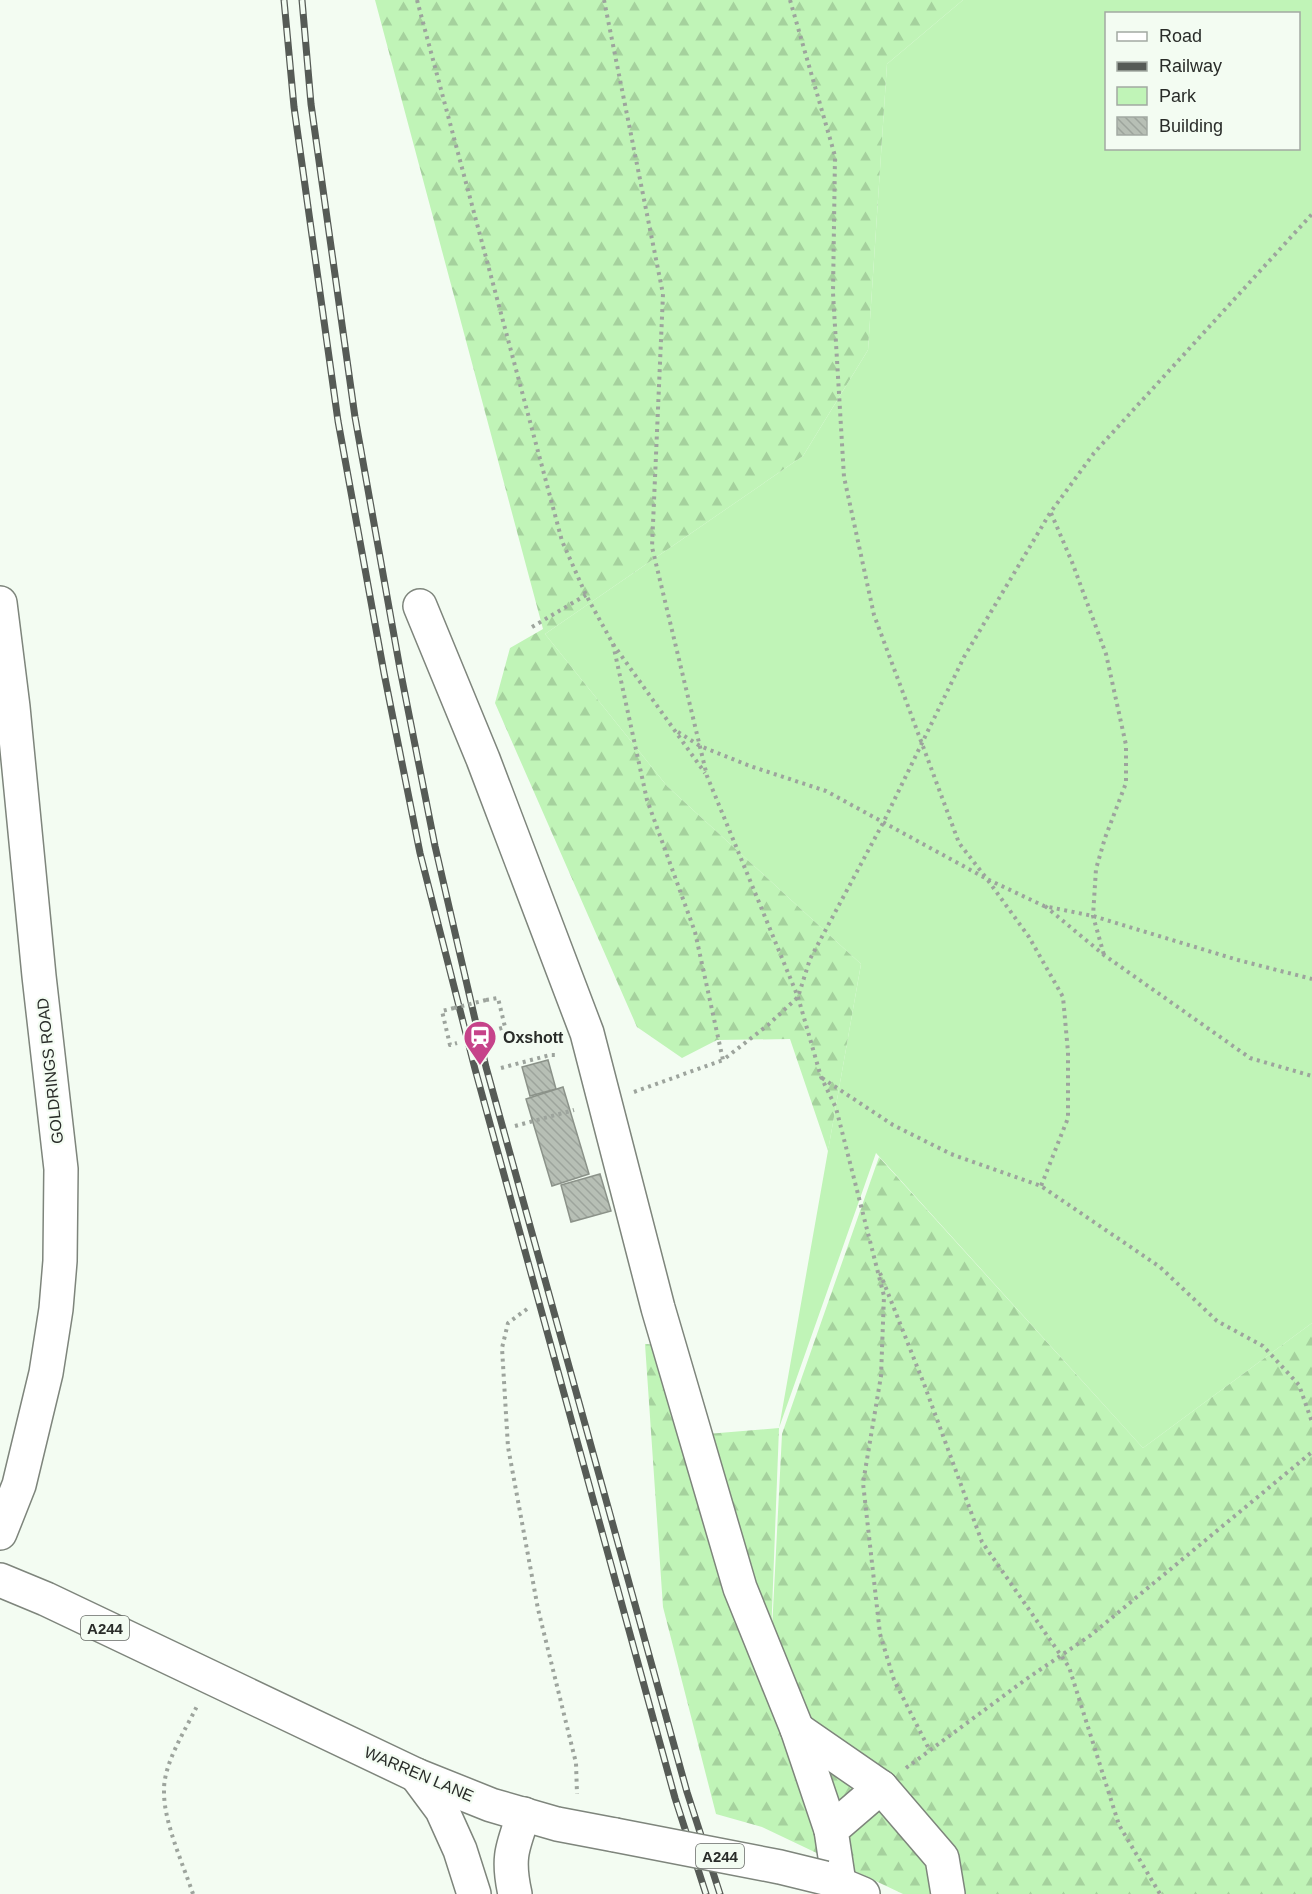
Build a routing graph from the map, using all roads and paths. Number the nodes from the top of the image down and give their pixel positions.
1 (417, 0) edge
2 (604, 0) edge
3 (790, 0) edge
4 (1312, 214) edge
5 (1050, 513) junction
6 (586, 595) junction
7 (0, 603) edge
8 (420, 606) dead end
9 (532, 627) dead end
10 (613, 644) junction
11 (6, 714) edge
12 (675, 730) junction
13 (921, 744) junction
14 (700, 746) junction
15 (707, 776) junction
16 (12, 814) edge
17 (883, 822) junction
18 (987, 879) junction
19 (1044, 906) junction
20 (1093, 916) junction
21 (1104, 955) junction
22 (1312, 979) edge
23 (798, 997) junction
24 (495, 1030) dead end
25 (457, 1043) dead end
26 (559, 1054) dead end
27 (723, 1060) junction
28 (501, 1068) dead end
29 (1312, 1076) edge
30 (821, 1077) junction
31 (605, 1102) junction
32 (570, 1111) dead end
33 (515, 1126) dead end
34 (1041, 1186) junction
35 (874, 1258) junction
36 (528, 1309) dead end
37 (1312, 1422) edge
38 (1312, 1452) edge
39 (0, 1533) edge
40 (0, 1580) edge
41 (1061, 1655) junction
42 (210, 1678) junction
43 (797, 1729) junction
44 (416, 1775) junction
45 (882, 1787) junction
46 (524, 1814) junction
47 (573, 1827) junction
48 (831, 1830) junction
49 (842, 1885) edge
50 (193, 1894) edge
51 (474, 1894) edge
52 (515, 1894) edge
53 (948, 1894) edge
54 (1160, 1894) edge

1 - 6 path
2 - 14 path
3 - 13 path
4 - 5 path
5 - 13 path
5 - 20 path
6 - 9 path
6 - 10 path
7 - 11 main road, GOLDRINGS ROAD
8 - 31 main road
10 - 12 path
10 - 27 path
11 - 16 main road, GOLDRINGS ROAD
12 - 14 path
12 - 15 path
13 - 17 path
13 - 18 path
14 - 15 path
14 - 17 path
15 - 23 path
16 - 39 main road, GOLDRINGS ROAD
17 - 18 path
17 - 23 path
18 - 19 path
18 - 34 path
19 - 20 path
19 - 21 path
20 - 21 path
20 - 22 path
21 - 29 path
23 - 27 path
23 - 30 path
24 - 25 path, bridge
26 - 28 path
27 - 31 path
30 - 34 path
30 - 35 path
31 - 43 main road
32 - 33 path
34 - 37 path
35 - 41 path
35 - 41 path
36 - 47 path
38 - 41 path
40 - 42 main road, WARREN LANE / A244
41 - 54 path
42 - 44 main road, WARREN LANE / A244
42 - 50 path
43 - 45 main road
43 - 48 main road
44 - 46 main road, WARREN LANE / A244
44 - 51 main road
45 - 48 main road
45 - 53 main road
46 - 47 main road, WARREN LANE / A244
46 - 52 main road
47 - 49 main road, WARREN LANE / A244, bridge
48 - 49 main road

